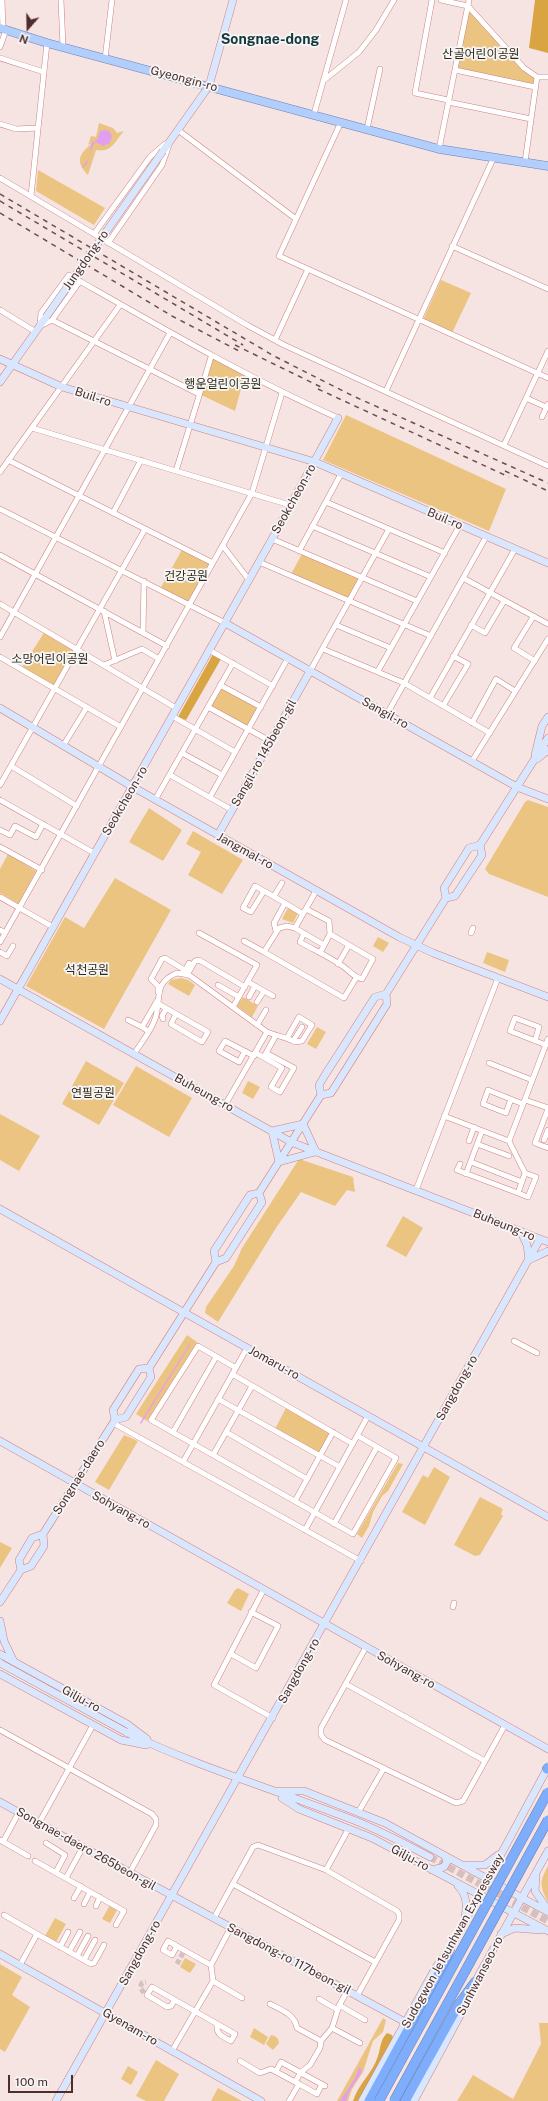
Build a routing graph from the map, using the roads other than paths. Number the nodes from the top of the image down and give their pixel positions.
1 (2, 0) edge
2 (61, 0) edge
3 (112, 0) edge
4 (233, 0) edge
5 (346, 0) edge
6 (394, 0) edge
7 (432, 0) edge
8 (441, 0) edge
9 (468, 3) edge
10 (3, 29) edge
11 (47, 43) junction
12 (0, 47) edge
13 (63, 47) junction
14 (0, 58) edge
15 (105, 59) junction
16 (380, 69) dead end
17 (454, 70) junction
18 (44, 72) junction
19 (537, 77) junction
20 (548, 77) edge
21 (323, 82) junction
22 (209, 86) junction
23 (535, 87) junction
24 (448, 101) junction
25 (314, 114) junction
26 (531, 119) junction
27 (341, 122) junction
28 (0, 124) edge
29 (38, 128) junction
30 (367, 129) junction
31 (178, 130) junction
32 (172, 139) junction
33 (439, 148) junction
34 (494, 157) junction
35 (526, 162) junction
36 (548, 166) edge
37 (0, 178) edge
38 (30, 196) junction
39 (296, 219) junction
40 (94, 234) junction
41 (108, 243) junction
42 (452, 246) junction
43 (308, 269) junction
44 (80, 281) junction
45 (548, 289) edge
46 (120, 305) junction
47 (0, 310) edge
48 (49, 318) junction
49 (419, 319) junction
50 (38, 329) junction
51 (170, 333) junction
52 (275, 340) junction
53 (94, 342) junction
54 (548, 351) edge
55 (211, 356) junction
56 (0, 359) edge
57 (12, 366) junction
58 (150, 370) junction
59 (538, 374) junction
60 (548, 378) edge
61 (0, 382) edge
62 (62, 387) junction
63 (386, 392) junction
64 (282, 393) junction
65 (199, 394) junction
66 (526, 398) junction
67 (547, 406) edge
68 (128, 408) junction
69 (542, 417) dead end
70 (338, 418) joint
71 (190, 426) junction
72 (32, 428) junction
73 (504, 445) junction
74 (266, 448) junction
75 (104, 449) junction
76 (8, 460) junction
77 (141, 460) junction
78 (314, 462) junction
79 (548, 466) edge
80 (176, 470) junction
81 (0, 472) edge
82 (341, 474) junction
83 (252, 494) junction
84 (79, 496) junction
85 (326, 502) junction
86 (290, 505) junction
87 (0, 508) edge
88 (113, 513) junction
89 (460, 525) junction
90 (312, 526) junction
91 (145, 529) junction
92 (389, 529) junction
93 (56, 537) junction
94 (486, 537) junction
95 (272, 539) junction
96 (223, 546) junction
97 (514, 549) junction
98 (299, 551) junction
99 (445, 553) junction
100 (376, 554) junction
101 (0, 555) edge
102 (258, 562) junction
103 (213, 563) junction
104 (548, 563) edge
105 (122, 570) junction
106 (35, 574) junction
107 (431, 577) junction
108 (363, 578) junction
109 (463, 578) junction
110 (249, 580) junction
111 (144, 581) junction
112 (489, 593) junction
113 (350, 601) junction
114 (417, 601) junction
115 (504, 601) junction
116 (0, 604) edge
117 (190, 604) junction
118 (102, 610) junction
119 (14, 612) junction
120 (533, 616) junction
121 (224, 623) junction
122 (404, 624) junction
123 (548, 624) edge
124 (336, 625) junction
125 (471, 625) junction
126 (143, 633) junction
127 (431, 636) junction
128 (0, 637) edge
129 (548, 639) edge
130 (167, 646) junction
131 (391, 648) junction
132 (77, 649) junction
133 (323, 649) junction
134 (209, 650) junction
135 (453, 656) junction
136 (0, 657) edge
137 (288, 658) junction
138 (159, 659) junction
139 (534, 660) junction
140 (115, 661) junction
141 (233, 663) junction
142 (104, 665) junction
143 (310, 671) junction
144 (378, 672) junction
145 (404, 683) junction
146 (220, 685) junction
147 (273, 686) junction
148 (143, 688) junction
149 (55, 689) junction
150 (516, 691) junction
151 (430, 698) junction
152 (443, 706) junction
153 (87, 707) junction
154 (208, 707) junction
155 (261, 707) junction
156 (0, 708) edge
157 (176, 708) junction
158 (386, 714) junction
159 (172, 716) junction
160 (548, 717) edge
161 (472, 723) junction
162 (121, 727) junction
163 (33, 728) junction
164 (195, 729) junction
165 (248, 730) junction
166 (490, 733) junction
167 (548, 738) edge
168 (270, 741) junction
169 (63, 746) junction
170 (548, 750) edge
171 (235, 752) junction
172 (182, 753) junction
173 (472, 761) junction
174 (533, 763) junction
175 (11, 766) junction
176 (99, 767) junction
177 (170, 775) junction
178 (222, 776) junction
179 (0, 785) edge
180 (133, 787) junction
181 (517, 787) junction
182 (210, 798) junction
183 (548, 799) edge
184 (0, 800) edge
185 (155, 800) junction
186 (77, 806) junction
187 (232, 810) junction
188 (43, 824) junction
189 (0, 830) edge
190 (61, 835) junction
191 (218, 835) junction
192 (480, 844) junction
193 (0, 846) edge
194 (94, 853) junction
195 (42, 870) junction
196 (282, 883) dead end
197 (264, 891) junction
198 (316, 891) junction
199 (274, 896) junction
200 (0, 897) edge
201 (446, 898) junction
202 (285, 903) junction
203 (20, 909) junction
204 (304, 911) junction
205 (53, 928) junction
206 (295, 928) junction
207 (0, 930) edge
208 (276, 931) junction
209 (5, 933) junction
210 (199, 933) dead end
211 (304, 933) junction
212 (330, 934) junction
213 (244, 941) dead end
214 (0, 942) edge
215 (324, 945) junction
216 (349, 945) junction
217 (416, 945) junction
218 (13, 946) dead end
219 (0, 952) edge
220 (264, 952) junction
221 (320, 953) junction
222 (189, 963) dead end
223 (338, 964) junction
224 (186, 974) junction
225 (356, 978) junction
226 (498, 978) junction
227 (0, 979) edge
228 (246, 984) junction
229 (218, 985) dead end
230 (255, 986) junction
231 (18, 989) junction
232 (264, 991) junction
233 (158, 992) junction
234 (386, 994) junction
235 (273, 996) dead end
236 (239, 997) junction
237 (249, 997) dead end
238 (548, 997) edge
239 (157, 1002) junction
240 (257, 1002) dead end
241 (233, 1007) junction
242 (166, 1009) junction
243 (266, 1010) dead end
244 (176, 1014) junction
245 (163, 1019) dead end
246 (128, 1020) dead end
247 (0, 1021) edge
248 (257, 1025) junction
249 (142, 1027) junction
250 (302, 1027) dead end
251 (148, 1031) junction
252 (267, 1032) junction
253 (276, 1035) junction
254 (264, 1038) junction
255 (287, 1038) junction
256 (535, 1041) junction
257 (293, 1042) junction
258 (547, 1042) edge
259 (272, 1043) junction
260 (245, 1051) junction
261 (134, 1054) junction
262 (255, 1055) junction
263 (265, 1055) junction
264 (285, 1063) junction
265 (489, 1063) dead end
266 (282, 1068) junction
267 (532, 1080) junction
268 (321, 1095) junction
269 (511, 1099) junction
270 (524, 1102) junction
271 (225, 1105) junction
272 (548, 1109) edge
273 (444, 1116) junction
274 (303, 1124) junction
275 (542, 1124) junction
276 (474, 1127) junction
277 (548, 1127) edge
278 (482, 1130) junction
279 (548, 1130) edge
280 (272, 1131) junction
281 (544, 1140) dead end
282 (469, 1141) dead end
283 (509, 1141) junction
284 (291, 1142) junction
285 (477, 1144) junction
286 (548, 1148) edge
287 (316, 1152) junction
288 (509, 1156) dead end
289 (279, 1162) junction
290 (471, 1162) junction
291 (460, 1164) dead end
292 (525, 1173) junction
293 (466, 1174) junction
294 (522, 1182) junction
295 (416, 1190) junction
296 (259, 1193) junction
297 (518, 1193) junction
298 (0, 1209) edge
299 (521, 1232) junction
300 (540, 1239) junction
301 (548, 1242) edge
302 (548, 1251) edge
303 (529, 1260) junction
304 (216, 1262) junction
305 (184, 1313) junction
306 (514, 1340) dead end
307 (247, 1348) junction
308 (537, 1354) dead end
309 (216, 1357) junction
310 (149, 1368) junction
311 (236, 1368) junction
312 (232, 1374) junction
313 (252, 1386) junction
314 (218, 1399) junction
315 (238, 1410) junction
316 (368, 1416) junction
317 (114, 1421) junction
318 (173, 1432) junction
319 (226, 1432) junction
320 (333, 1432) junction
321 (358, 1436) junction
322 (0, 1442) edge
323 (193, 1443) junction
324 (353, 1444) junction
325 (377, 1447) junction
326 (424, 1447) junction
327 (213, 1455) junction
328 (320, 1456) junction
329 (183, 1462) junction
330 (340, 1467) junction
331 (307, 1478) junction
332 (75, 1484) junction
333 (295, 1501) junction
334 (315, 1513) junction
335 (548, 1517) edge
336 (334, 1524) junction
337 (305, 1530) junction
338 (43, 1534) junction
339 (361, 1561) junction
340 (21, 1570) junction
341 (264, 1589) junction
342 (0, 1602) edge
343 (251, 1612) junction
344 (0, 1621) edge
345 (325, 1624) junction
346 (366, 1647) junction
347 (0, 1654) edge
348 (231, 1654) junction
349 (14, 1662) junction
350 (0, 1663) edge
351 (2, 1676) edge
352 (346, 1684) junction
353 (273, 1718) junction
354 (93, 1725) junction
355 (505, 1725) junction
356 (0, 1730) edge
357 (158, 1748) junction
358 (548, 1750) edge
359 (485, 1761) junction
360 (384, 1768) junction
361 (548, 1768) edge
362 (70, 1769) junction
363 (238, 1779) junction
364 (270, 1791) junction
365 (548, 1792) edge
366 (0, 1802) edge
367 (359, 1811) junction
368 (19, 1812) junction
369 (548, 1820) edge
370 (39, 1823) junction
371 (349, 1828) junction
372 (1, 1841) edge
373 (507, 1842) junction
374 (46, 1843) dead end
375 (83, 1847) junction
376 (548, 1851) edge
377 (28, 1856) dead end
378 (445, 1856) junction
379 (430, 1857) tunnel mouth
380 (35, 1861) dead end
381 (460, 1865) junction
382 (326, 1870) junction
383 (432, 1870) junction
384 (537, 1871) junction
385 (56, 1872) junction
386 (130, 1872) junction
387 (66, 1878) junction
388 (486, 1880) junction
389 (452, 1881) junction
390 (233, 1884) junction
391 (81, 1886) junction
392 (90, 1892) junction
393 (479, 1895) junction
394 (172, 1896) junction
395 (74, 1898) dead end
396 (100, 1898) junction
397 (521, 1898) junction
398 (84, 1904) dead end
399 (96, 1906) dead end
400 (548, 1911) edge
401 (513, 1913) junction
402 (4, 1916) dead end
403 (214, 1918) junction
404 (465, 1921) junction
405 (116, 1925) dead end
406 (231, 1927) junction
407 (546, 1931) edge
408 (68, 1932) dead end
409 (80, 1932) dead end
410 (37, 1934) junction
411 (501, 1934) junction
412 (88, 1936) dead end
413 (95, 1940) dead end
414 (104, 1945) dead end
415 (60, 1946) junction
416 (177, 1946) dead end
417 (450, 1949) junction
418 (69, 1952) junction
419 (0, 1954) edge
420 (77, 1956) junction
421 (84, 1960) junction
422 (375, 1962) junction
423 (20, 1965) junction
424 (210, 1965) junction
425 (213, 1981) junction
426 (475, 1982) junction
427 (347, 1991) junction
428 (357, 1996) junction
429 (242, 1998) dead end
430 (319, 1999) dead end
431 (175, 2000) junction
432 (270, 2004) dead end
433 (339, 2007) junction
434 (195, 2012) junction
435 (106, 2013) junction
436 (366, 2020) dead end
437 (405, 2022) junction
438 (217, 2024) dead end
439 (332, 2028) junction
440 (321, 2041) junction
441 (360, 2043) dead end
442 (172, 2051) junction
443 (240, 2062) dead end
444 (276, 2071) junction
445 (300, 2072) junction
446 (297, 2083) junction
447 (56, 2101) edge
448 (261, 2101) edge
449 (289, 2101) edge
450 (362, 2101) edge
451 (369, 2101) edge
452 (378, 2101) edge
453 (394, 2101) edge
454 (405, 2101) edge
455 (414, 2101) edge

1 - 10 street
2 - 13 street
3 - 15 street
4 - 22 street, Jungdong-ro
5 - 21 street
6 - 21 street
7 - 24 street
8 - 9 street
9 - 17 street
9 - 19 street
10 - 11 main road, Gyeongin-ro
10 - 12 street
11 - 13 main road, Gyeongin-ro
11 - 18 street
13 - 15 main road, Gyeongin-ro
14 - 18 street
15 - 22 main road, Gyeongin-ro
16 - 30 street
17 - 23 street
17 - 24 street
18 - 29 street
19 - 20 street
19 - 23 street
21 - 25 street
22 - 25 main road, Gyeongin-ro
22 - 31 street, Jungdong-ro
23 - 26 street
24 - 26 street
24 - 33 street
25 - 27 main road, Gyeongin-ro
26 - 35 street
27 - 30 main road, Gyeongin-ro
27 - 39 street
28 - 29 street
29 - 38 street
30 - 33 main road, Gyeongin-ro
31 - 32 street, Jungdong-ro
31 - 39 street
32 - 40 street, Jungdong-ro
32 - 41 street, Jungdong-ro
32 - 48 street, Jungdong-ro, bridge
33 - 34 main road, Gyeongin-ro
34 - 35 main road, Gyeongin-ro
34 - 42 street
35 - 36 main road, Gyeongin-ro
37 - 38 street
38 - 40 street
39 - 43 street
40 - 41 street
41 - 52 street
42 - 45 street
42 - 49 street
43 - 49 street
43 - 52 street
44 - 46 street
44 - 48 street
44 - 50 street
46 - 51 street
46 - 53 street
47 - 50 street
48 - 50 street, Jungdong-ro
48 - 53 street
49 - 59 street
49 - 63 street
50 - 57 street, Jungdong-ro
51 - 55 street
51 - 58 street
52 - 63 street
53 - 58 street
53 - 62 street
54 - 59 street
55 - 64 street
55 - 65 street
56 - 57 street, Buil-ro
57 - 61 street, Jungdong-ro
57 - 62 street, Buil-ro
58 - 65 street
58 - 68 street
59 - 60 street
59 - 66 street
62 - 68 street, Buil-ro
62 - 72 street
63 - 73 street
64 - 70 street
64 - 74 street
65 - 71 street
66 - 67 street
66 - 73 street
67 - 69 street
68 - 71 street, Buil-ro
68 - 75 street
70 - 78 street, Seokcheon-ro
71 - 74 street, Buil-ro
71 - 80 street
72 - 75 street
72 - 76 street
73 - 79 street
74 - 78 street, Buil-ro
74 - 83 street
75 - 77 street
75 - 84 street
76 - 81 street
76 - 84 street
77 - 80 street
77 - 88 street
78 - 82 street, Buil-ro
78 - 86 street, Seokcheon-ro
80 - 83 street
82 - 85 street
82 - 89 street, Buil-ro
83 - 86 street
83 - 96 street
84 - 88 street
84 - 93 street
85 - 90 street
85 - 92 street
86 - 95 street, Seokcheon-ro
87 - 93 street
88 - 91 street
89 - 94 street, Buil-ro
89 - 99 street
90 - 98 street
90 - 100 street
91 - 103 street
91 - 105 street
92 - 99 street
92 - 100 street
93 - 105 street
93 - 106 street
94 - 97 street, Buil-ro
94 - 109 street
95 - 98 street
95 - 102 street, Seokcheon-ro
96 - 103 street
96 - 110 street
97 - 104 street, Buil-ro
97 - 112 street
98 - 108 street
99 - 107 street
100 - 107 street
100 - 108 street
101 - 106 street
102 - 110 street, Seokcheon-ro
102 - 113 street
103 - 117 street
105 - 111 street
105 - 118 street
106 - 118 street
106 - 119 street
107 - 114 street
108 - 113 street
108 - 114 street
109 - 112 street
109 - 127 street
110 - 121 street, Seokcheon-ro
111 - 117 street
111 - 126 street
112 - 115 street
112 - 125 street
113 - 122 street
113 - 124 street
114 - 122 street
115 - 120 street
115 - 125 street
116 - 119 street
117 - 121 street
117 - 130 street
118 - 126 street
118 - 132 street
118 - 140 street
119 - 128 street
119 - 132 street
120 - 123 street
120 - 139 street
121 - 134 street, Seokcheon-ro
121 - 137 street, Sangil-ro
122 - 127 street
122 - 131 street
124 - 131 street
124 - 133 street
125 - 135 street
126 - 130 street
127 - 145 street
129 - 139 street
130 - 138 street
131 - 144 street
132 - 142 street
132 - 149 street
133 - 143 street
133 - 144 street
134 - 141 street
134 - 157 street, Seokcheon-ro
135 - 151 street
135 - 152 street
136 - 149 street
137 - 143 street, Sangil-ro
137 - 147 street
138 - 140 street
138 - 148 street
139 - 150 street
140 - 142 street
141 - 146 street
141 - 147 street
142 - 148 street
143 - 158 street, Sangil-ro
143 - 168 street, Sangil-ro 145beon-gil
144 - 145 street
145 - 151 street
145 - 158 street
146 - 154 street
146 - 155 street
147 - 155 street
148 - 157 street
148 - 162 street
149 - 153 street
149 - 163 street
150 - 161 street
150 - 166 street
151 - 152 street
152 - 161 street
153 - 162 street
153 - 169 street
154 - 164 street
154 - 165 street
155 - 165 street
156 - 163 street, Jangmal-ro
157 - 159 street, Seokcheon-ro
158 - 173 street, Sangil-ro
159 - 164 street
159 - 180 street, Seokcheon-ro
160 - 174 street, Songnae-daero
161 - 166 street
162 - 176 street
163 - 169 street, Jangmal-ro
163 - 175 street
164 - 171 street
164 - 172 street
165 - 168 street
165 - 171 street
166 - 173 street
167 - 174 street, Songnae-daero
168 - 187 street, Sangil-ro 145beon-gil
169 - 176 street, Jangmal-ro
170 - 174 street, Songnae-daero
171 - 178 street
172 - 177 street
172 - 178 street
173 - 181 street, Sangil-ro
174 - 181 street, Songnae-daero
175 - 179 street
175 - 186 street
176 - 180 street, Jangmal-ro
176 - 186 street
177 - 182 street
177 - 185 street
178 - 182 street
180 - 185 street, Jangmal-ro
180 - 194 street, Seokcheon-ro
181 - 183 street, Sangil-ro
181 - 192 street, Songnae-daero
182 - 187 street
184 - 188 street
185 - 191 street, Jangmal-ro
186 - 190 street
187 - 191 street, Sangil-ro 145beon-gil
188 - 189 street
188 - 190 street
190 - 194 street
190 - 195 street
191 - 198 street, Jangmal-ro
192 - 201 street, Songnae-daero
192 - 201 street, Songnae-daero
193 - 195 street
194 - 205 street, Seokcheon-ro
195 - 203 street
196 - 199 street
197 - 197 street
197 - 199 street
198 - 204 street
198 - 217 street, Jangmal-ro
199 - 202 street
200 - 203 street
201 - 217 street, Songnae-daero
202 - 204 street
202 - 208 street
203 - 205 street
203 - 209 street
204 - 206 street
204 - 212 street
205 - 231 street, Seokcheon-ro
206 - 208 street
206 - 211 street
207 - 209 street
208 - 220 street
209 - 214 street
210 - 228 street
211 - 215 street
211 - 221 street
212 - 215 street
212 - 216 street
213 - 220 street
215 - 221 street
216 - 223 street
216 - 225 street
217 - 226 street, Jangmal-ro
217 - 234 street, Songnae-daero
218 - 219 street
220 - 225 street
221 - 223 street
222 - 224 street
223 - 225 street
224 - 228 street
224 - 233 street
224 - 233 street
224 - 241 street
226 - 238 street, Jangmal-ro
226 - 273 street
227 - 231 street, Buheung-ro
228 - 230 street
228 - 236 street
229 - 236 street
230 - 232 street
230 - 237 street
231 - 247 street, Seokcheon-ro
231 - 261 street, Buheung-ro
232 - 235 street
232 - 240 street
233 - 239 street
234 - 268 street, Songnae-daero
234 - 268 street, Songnae-daero
236 - 241 street
239 - 242 street
239 - 249 street
239 - 251 street
241 - 248 street
242 - 244 street
242 - 245 street
243 - 248 street
244 - 244 street
246 - 249 street
248 - 252 street
249 - 251 street
250 - 257 street
251 - 261 street
252 - 253 street
252 - 254 street
253 - 255 street
253 - 259 street
254 - 259 street
254 - 262 street
255 - 257 street
255 - 257 street
256 - 256 street
256 - 258 street
258 - 267 street
259 - 263 street
260 - 260 street
260 - 262 street
261 - 271 street, Buheung-ro
262 - 263 street
262 - 271 street
263 - 264 street
263 - 266 street
264 - 266 street
264 - 266 street
265 - 267 street
267 - 270 street
268 - 274 street, Songnae-daero
269 - 269 street
269 - 270 street
270 - 272 street
270 - 283 street
271 - 280 street, Buheung-ro
272 - 275 street
273 - 276 street
273 - 295 street
274 - 280 street
274 - 284 street, Songnae-daero
274 - 287 street
275 - 277 street
275 - 286 street
276 - 278 street
276 - 282 street
278 - 283 street
278 - 285 street
279 - 281 street
280 - 284 street, Buheung-ro
280 - 289 street
283 - 292 street
284 - 287 street, Buheung-ro
284 - 289 street, Songnae-daero
285 - 288 street
285 - 290 street
287 - 289 street
287 - 295 street, Buheung-ro
289 - 296 street, Songnae-daero
290 - 293 street
290 - 294 street
291 - 293 street
292 - 294 street
292 - 297 street
293 - 297 street
294 - 297 street
295 - 299 street, Buheung-ro
296 - 304 street, Songnae-daero
296 - 304 street, Songnae-daero
298 - 305 street, Jomaru-ro
299 - 300 street, Buheung-ro
299 - 303 street
300 - 301 street, Buheung-ro
300 - 303 street, Sangdong-ro
302 - 303 street
303 - 326 street, Sangdong-ro
304 - 305 street, Songnae-daero
305 - 307 street, Jomaru-ro
305 - 310 street, Songnae-daero
306 - 308 street
307 - 311 street
307 - 316 street, Jomaru-ro
309 - 311 street
309 - 318 street
309 - 318 street
310 - 317 street, Songnae-daero
310 - 317 street, Songnae-daero
311 - 312 street
312 - 313 street
312 - 314 street
313 - 315 street
313 - 320 street
314 - 315 street
314 - 323 street
315 - 319 street
315 - 328 street
316 - 321 street
316 - 326 street, Jomaru-ro
317 - 329 street
317 - 332 street, Songnae-daero
318 - 323 street
319 - 327 street
319 - 331 street
320 - 324 street
320 - 328 street
321 - 324 street
321 - 325 street
322 - 332 street, Sohyang-ro
323 - 327 street
323 - 329 street
324 - 330 street
325 - 336 street
325 - 336 street
326 - 335 street, Jomaru-ro
326 - 339 street, Sangdong-ro
327 - 333 street
328 - 330 street
328 - 331 street
329 - 337 street
330 - 334 street
331 - 333 street
332 - 338 street, Songnae-daero
332 - 341 street, Sohyang-ro
333 - 334 street
334 - 336 street
334 - 337 street
337 - 339 street
338 - 340 street, Songnae-daero
338 - 340 street, Songnae-daero
339 - 345 street, Sangdong-ro
340 - 342 street, Songnae-daero
341 - 343 street
341 - 345 street, Sohyang-ro
343 - 348 street
343 - 348 street
344 - 349 street
345 - 346 street, Sohyang-ro
345 - 353 street, Sangdong-ro
346 - 352 street
346 - 355 street, Sohyang-ro
347 - 349 street, Gilju-ro
348 - 353 street
349 - 351 street
349 - 357 street, Gilju-ro
350 - 357 street, Gilju-ro, bridge
351 - 354 street, Gilju-ro
352 - 359 street
352 - 360 street
353 - 363 street, Sangdong-ro
354 - 357 street, Gilju-ro
354 - 362 street
355 - 358 street, Sohyang-ro
355 - 359 street
356 - 362 street
357 - 363 street, Gilju-ro
359 - 360 street
360 - 367 street
361 - 373 street
362 - 370 street
362 - 386 street
363 - 364 street, Gilju-ro
363 - 394 street, Sangdong-ro
364 - 367 street, Gilju-ro
364 - 371 street, Gilju-ro
364 - 379 street, Gilju-ro
365 - 452 highway, Sudogwon Je1sunhwan Expressway, bridge
366 - 368 street, Songnae-daero 265beon-gil
367 - 378 street, Gilju-ro
368 - 370 street, Songnae-daero 265beon-gil
368 - 372 street
369 - 453 highway, Sudogwon Je1sunhwan Expressway, bridge
370 - 375 street, Songnae-daero 265beon-gil
371 - 382 street
371 - 383 street, Gilju-ro
372 - 377 street
373 - 381 street
373 - 388 street
374 - 385 street
375 - 386 street, Songnae-daero 265beon-gil
375 - 387 street
376 - 384 street, Sunhwanseo-ro
378 - 381 street, Gilju-ro
378 - 383 street
380 - 385 street
381 - 388 street, Gilju-ro
382 - 390 street
382 - 422 street
383 - 389 street, Gilju-ro
384 - 397 street, Sunhwanseo-ro
384 - 400 street
385 - 387 street
386 - 394 street, Songnae-daero 265beon-gil
387 - 391 street
388 - 393 street
388 - 397 street, Gilju-ro
389 - 393 street, Gilju-ro
389 - 404 street
390 - 403 street
390 - 422 street
391 - 392 street
391 - 395 street
392 - 396 street
392 - 398 street
393 - 401 street, Gilju-ro
393 - 404 street
394 - 403 street, Sangdong-ro 117beon-gil
394 - 435 street, Sangdong-ro
396 - 399 street
396 - 405 street
397 - 400 street, Gilju-ro
397 - 401 street, Sunhwanseo-ro
401 - 407 street, Gilju-ro
401 - 411 street, Sunhwanseo-ro
402 - 410 street
403 - 406 street, Sangdong-ro 117beon-gil
404 - 417 street
406 - 424 street
406 - 427 street, Sangdong-ro 117beon-gil
407 - 411 street
408 - 415 street
409 - 418 street
410 - 415 street
410 - 423 street
411 - 426 street, Sunhwanseo-ro
412 - 420 street
413 - 421 street
414 - 421 street
415 - 418 street
416 - 424 street
417 - 437 street
417 - 451 highway
418 - 420 street
419 - 423 street, Gyenam-ro
420 - 421 street
422 - 428 street
423 - 435 street, Gyenam-ro
424 - 425 street
425 - 429 street
425 - 434 street
426 - 454 highway
426 - 455 street, Sunhwanseo-ro
427 - 428 street, Sangdong-ro 117beon-gil
427 - 433 street
428 - 437 street, Sangdong-ro 117beon-gil
430 - 433 street
431 - 431 street
431 - 434 street
432 - 440 street
433 - 436 street
433 - 439 street
434 - 438 street
434 - 442 street
435 - 442 street, Gyenam-ro
435 - 447 street, Sangdong-ro
437 - 450 street
439 - 440 street
439 - 441 street
440 - 445 street
442 - 448 street, Gyenam-ro
443 - 444 street
444 - 445 street
444 - 446 street
445 - 446 street
445 - 446 street
446 - 449 street

